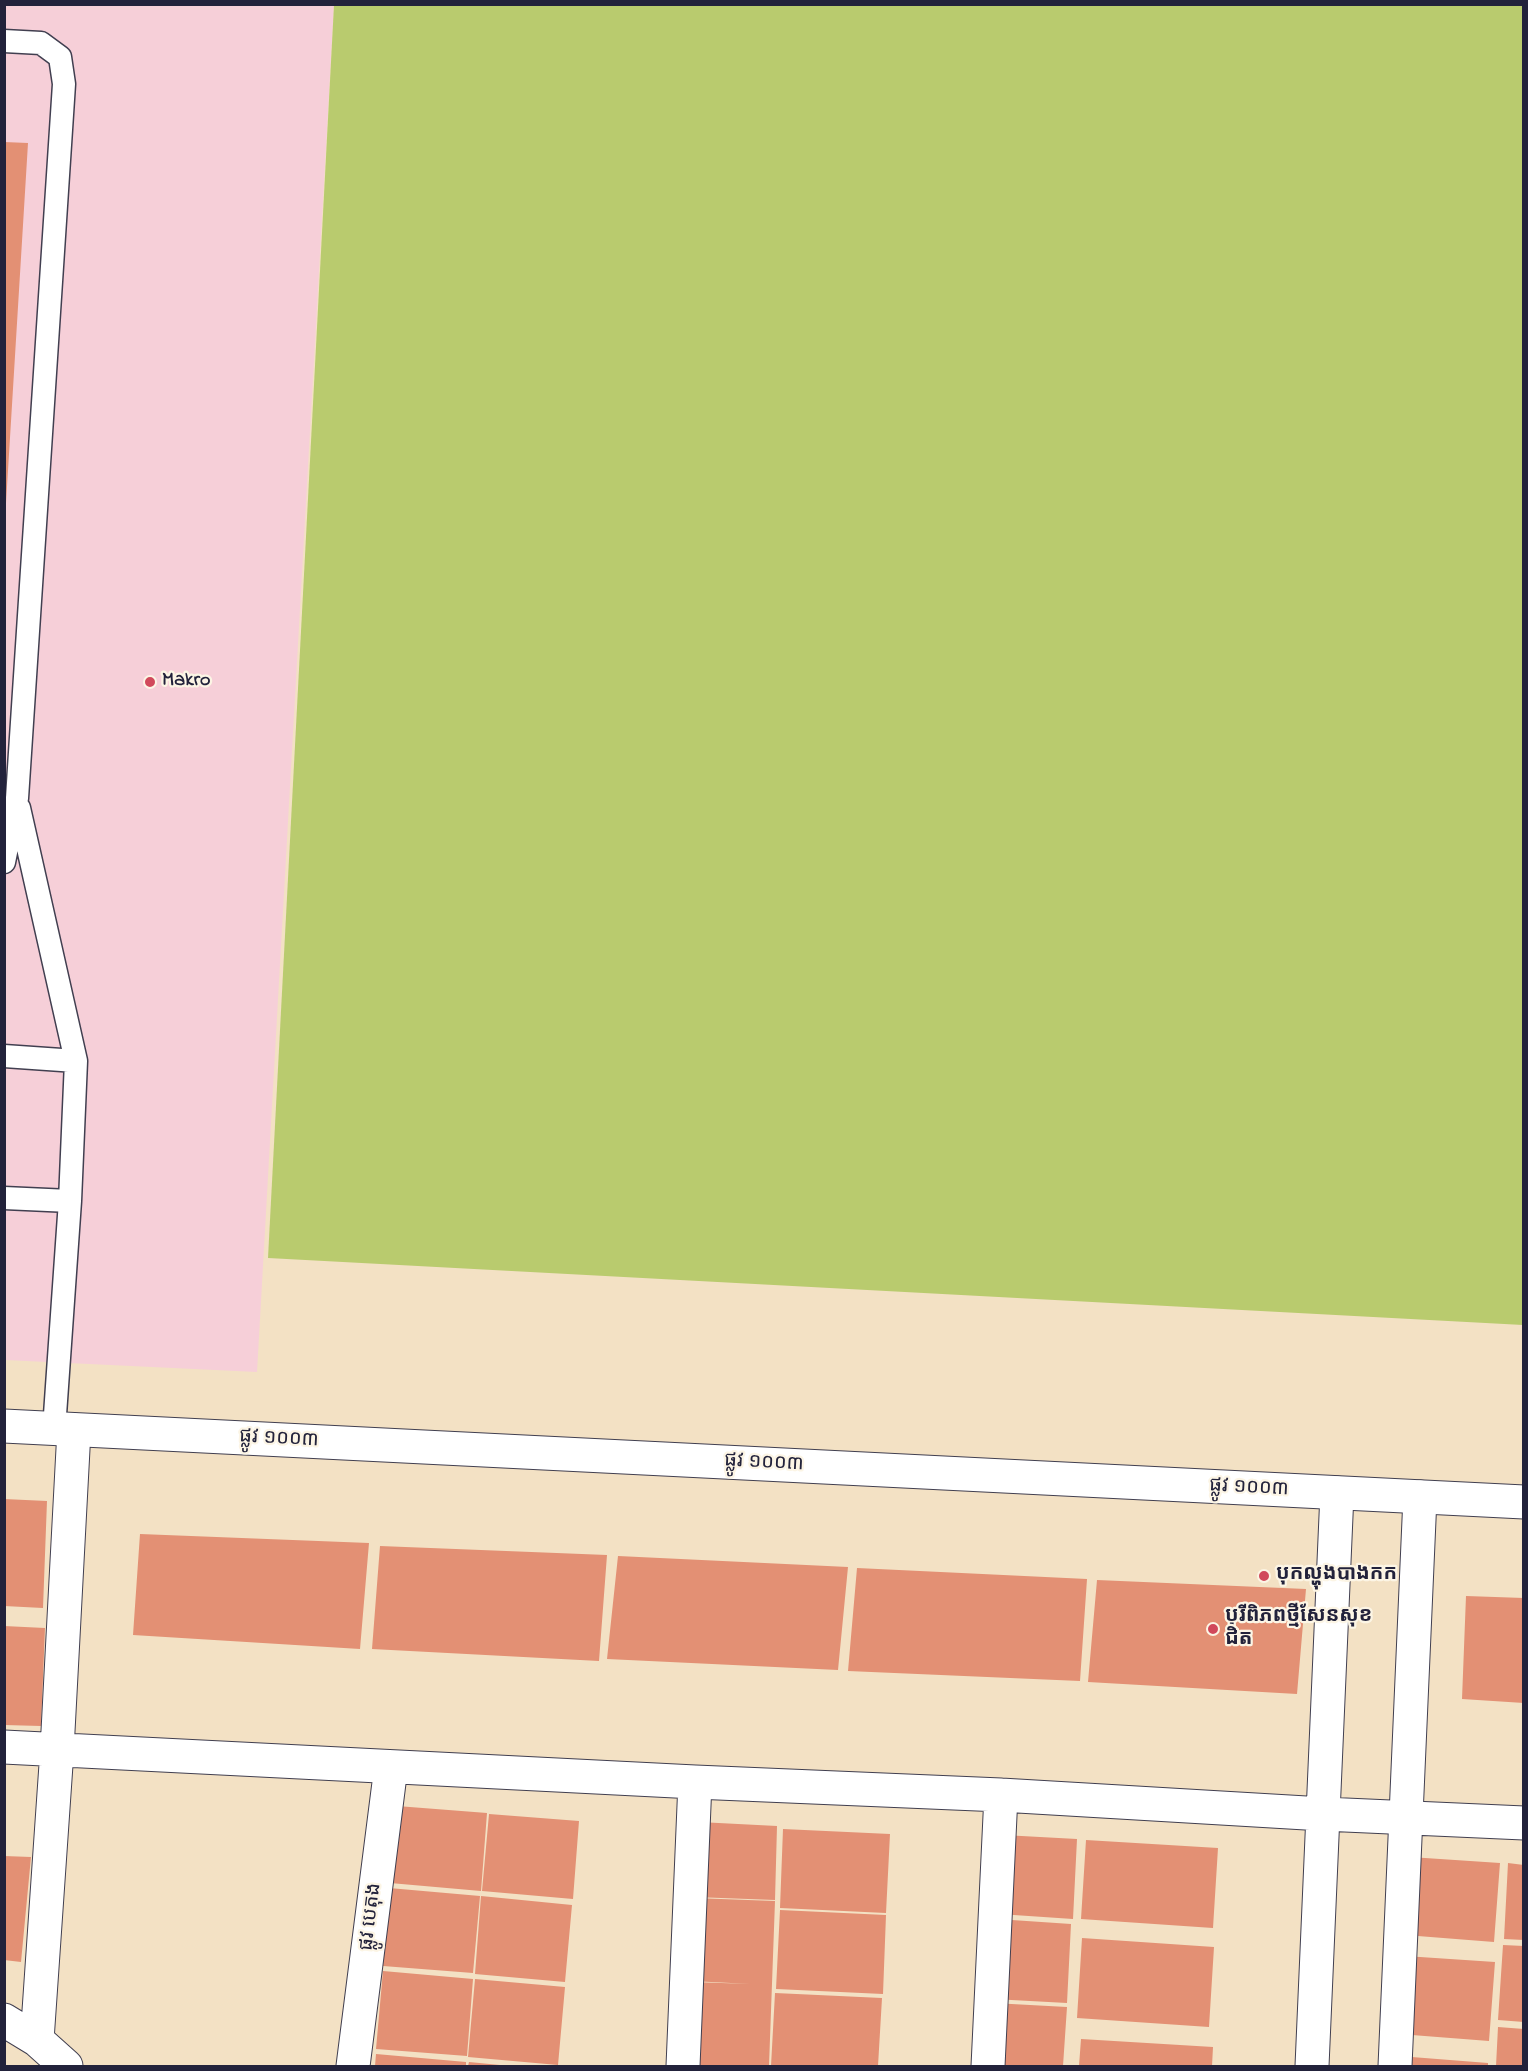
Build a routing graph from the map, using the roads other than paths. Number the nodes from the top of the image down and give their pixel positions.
1 (4, 40) edge
2 (17, 798) junction
3 (4, 862) edge
4 (4, 1056) edge
5 (76, 1061) junction
6 (4, 1198) edge
7 (70, 1201) junction
8 (4, 1426) edge
9 (64, 1430) junction
10 (1337, 1493) junction
11 (1420, 1497) junction
12 (1524, 1502) edge
13 (4, 1747) edge
14 (57, 1750) junction
15 (391, 1767) junction
16 (695, 1782) junction
17 (1001, 1795) junction
18 (1323, 1814) junction
19 (1405, 1817) junction
20 (1524, 1823) edge
21 (4, 2020) edge
22 (37, 2040) junction
23 (66, 2067) edge
24 (353, 2067) edge
25 (683, 2067) edge
26 (988, 2067) edge
27 (1311, 2067) edge
28 (1395, 2067) edge

1 - 2 lane
2 - 3 lane
2 - 5 lane
4 - 5 lane
5 - 7 lane
6 - 7 lane
7 - 9 lane
8 - 9 street, ផ្លូវ ១០០៣
9 - 10 street, ផ្លូវ ១០០៣
9 - 14 street
10 - 11 street, ផ្លូវ ១០០៣
10 - 18 street
11 - 12 street, ផ្លូវ ១០០៣
11 - 19 street
13 - 14 street
14 - 15 street
14 - 22 street
15 - 16 street
15 - 24 street, ផ្លូវ បេតុង
16 - 17 street
16 - 25 street
17 - 18 street
17 - 26 street
18 - 19 street
18 - 27 street
19 - 20 street
19 - 28 street
21 - 22 street
22 - 23 street

